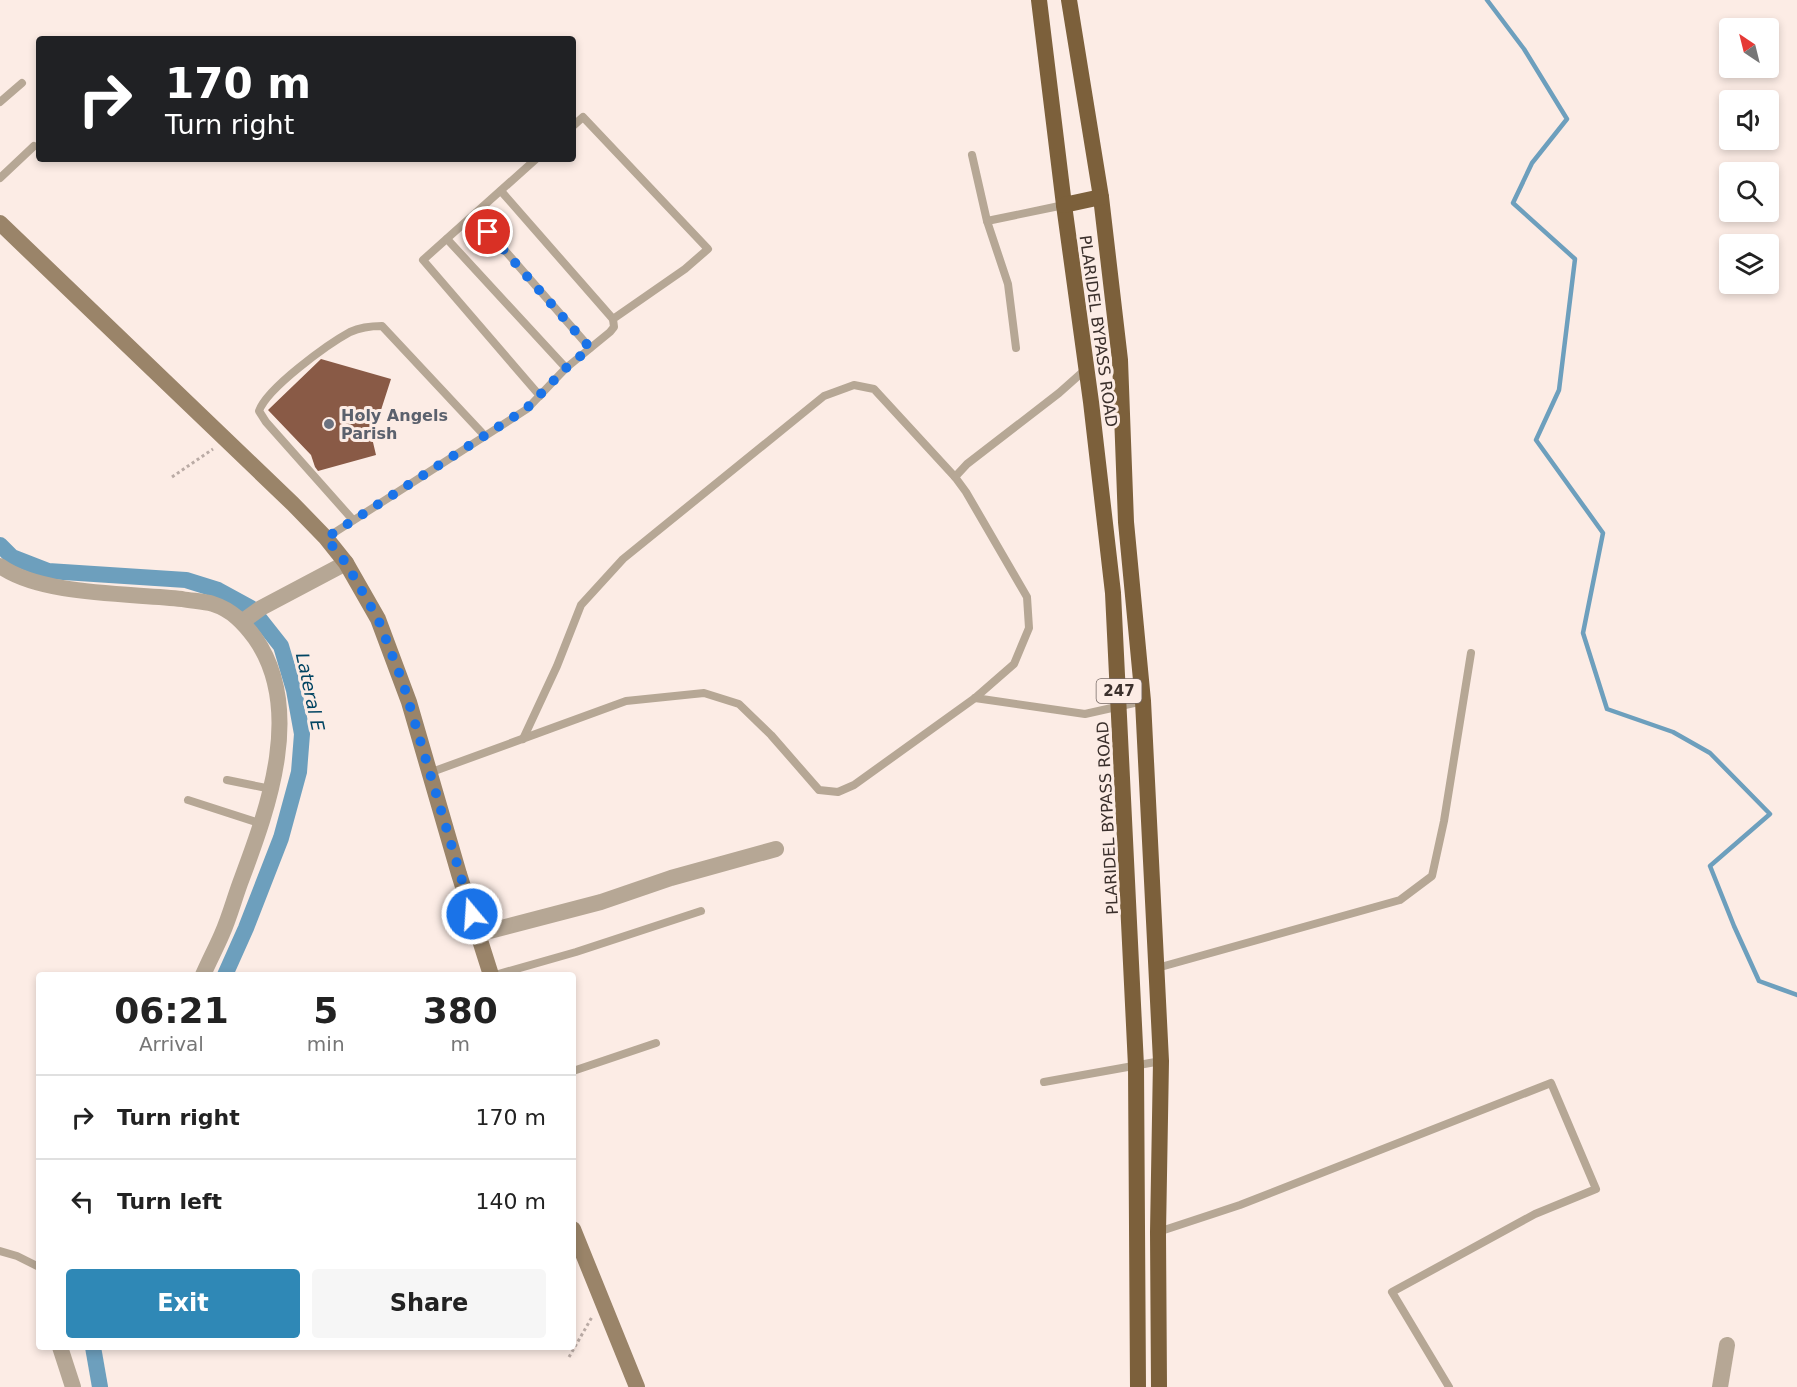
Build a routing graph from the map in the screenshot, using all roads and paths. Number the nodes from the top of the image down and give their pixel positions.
1 (1039, 0) edge
2 (1069, 0) edge
3 (22, 83) dead end
4 (0, 102) edge
5 (576, 123) edge
6 (34, 146) dead end
7 (972, 155) dead end
8 (533, 162) edge
9 (0, 178) edge
10 (501, 191) junction
11 (1101, 197) junction
12 (1064, 205) junction
13 (474, 215) junction
14 (987, 221) junction
15 (0, 223) edge
16 (447, 239) junction
17 (614, 319) junction
18 (590, 348) junction
19 (1016, 348) dead end
20 (566, 368) junction
21 (1086, 369) junction
22 (540, 396) junction
23 (484, 435) junction
24 (226, 439) junction
25 (172, 477) dead end
26 (955, 477) junction
27 (353, 520) junction
28 (326, 538) junction
29 (346, 563) junction
30 (0, 566) edge
31 (251, 615) junction
32 (1471, 654) dead end
33 (975, 698) junction
34 (1143, 701) junction
35 (1119, 707) junction
36 (523, 739) junction
37 (429, 773) junction
38 (226, 780) dead end
39 (271, 789) junction
40 (188, 800) dead end
41 (262, 825) junction
42 (776, 849) dead end
43 (701, 911) dead end
44 (478, 934) junction
45 (1157, 968) junction
46 (204, 972) edge
47 (492, 972) edge
48 (504, 972) edge
49 (656, 1043) dead end
50 (1161, 1061) junction
51 (1136, 1066) junction
52 (576, 1070) edge
53 (1044, 1082) dead end
54 (1158, 1232) junction
55 (576, 1236) edge
56 (0, 1251) edge
57 (36, 1266) edge
58 (602, 1300) junction
59 (576, 1345) edge
60 (1727, 1345) dead end
61 (61, 1350) edge
62 (573, 1350) edge
63 (569, 1357) dead end
64 (73, 1387) edge
65 (637, 1387) edge
66 (1138, 1387) edge
67 (1159, 1387) edge
68 (1449, 1387) edge
69 (1720, 1387) edge

1 - 12 highway, PLARIDEL BYPASS ROAD / 247
2 - 11 highway, PLARIDEL BYPASS ROAD / 247
3 - 4 lane
5 - 17 lane
6 - 9 lane
7 - 14 lane
8 - 10 lane
10 - 13 lane
10 - 17 lane
11 - 12 highway
11 - 34 highway, PLARIDEL BYPASS ROAD / 247
12 - 14 lane
12 - 21 highway, PLARIDEL BYPASS ROAD / 247
13 - 16 lane
13 - 18 lane
14 - 19 lane
15 - 24 main road
16 - 20 lane
16 - 22 lane
17 - 18 lane
18 - 20 lane
20 - 22 lane
21 - 26 lane
21 - 35 highway, PLARIDEL BYPASS ROAD / 247
22 - 23 lane
23 - 27 lane
23 - 27 lane
24 - 25 path
24 - 28 main road
26 - 33 lane
26 - 36 lane
27 - 28 lane
28 - 29 main road
29 - 31 street
29 - 37 main road
30 - 31 street
31 - 39 street
32 - 45 lane
33 - 35 lane
33 - 36 lane
34 - 35 lane
34 - 45 highway, PLARIDEL BYPASS ROAD / 247
35 - 51 highway, PLARIDEL BYPASS ROAD / 247
36 - 37 lane
37 - 44 main road
38 - 39 lane
39 - 41 street
40 - 41 lane
41 - 46 street
42 - 44 street
43 - 48 lane
44 - 47 main road
45 - 50 highway, PLARIDEL BYPASS ROAD / 247
49 - 52 lane
50 - 51 lane
50 - 54 highway, PLARIDEL BYPASS ROAD / 247
51 - 53 lane
51 - 66 highway, PLARIDEL BYPASS ROAD / 247
54 - 67 highway, PLARIDEL BYPASS ROAD / 247
54 - 68 lane
55 - 58 main road
56 - 57 lane
58 - 59 path
58 - 65 main road
60 - 69 street
61 - 64 street
62 - 63 path

